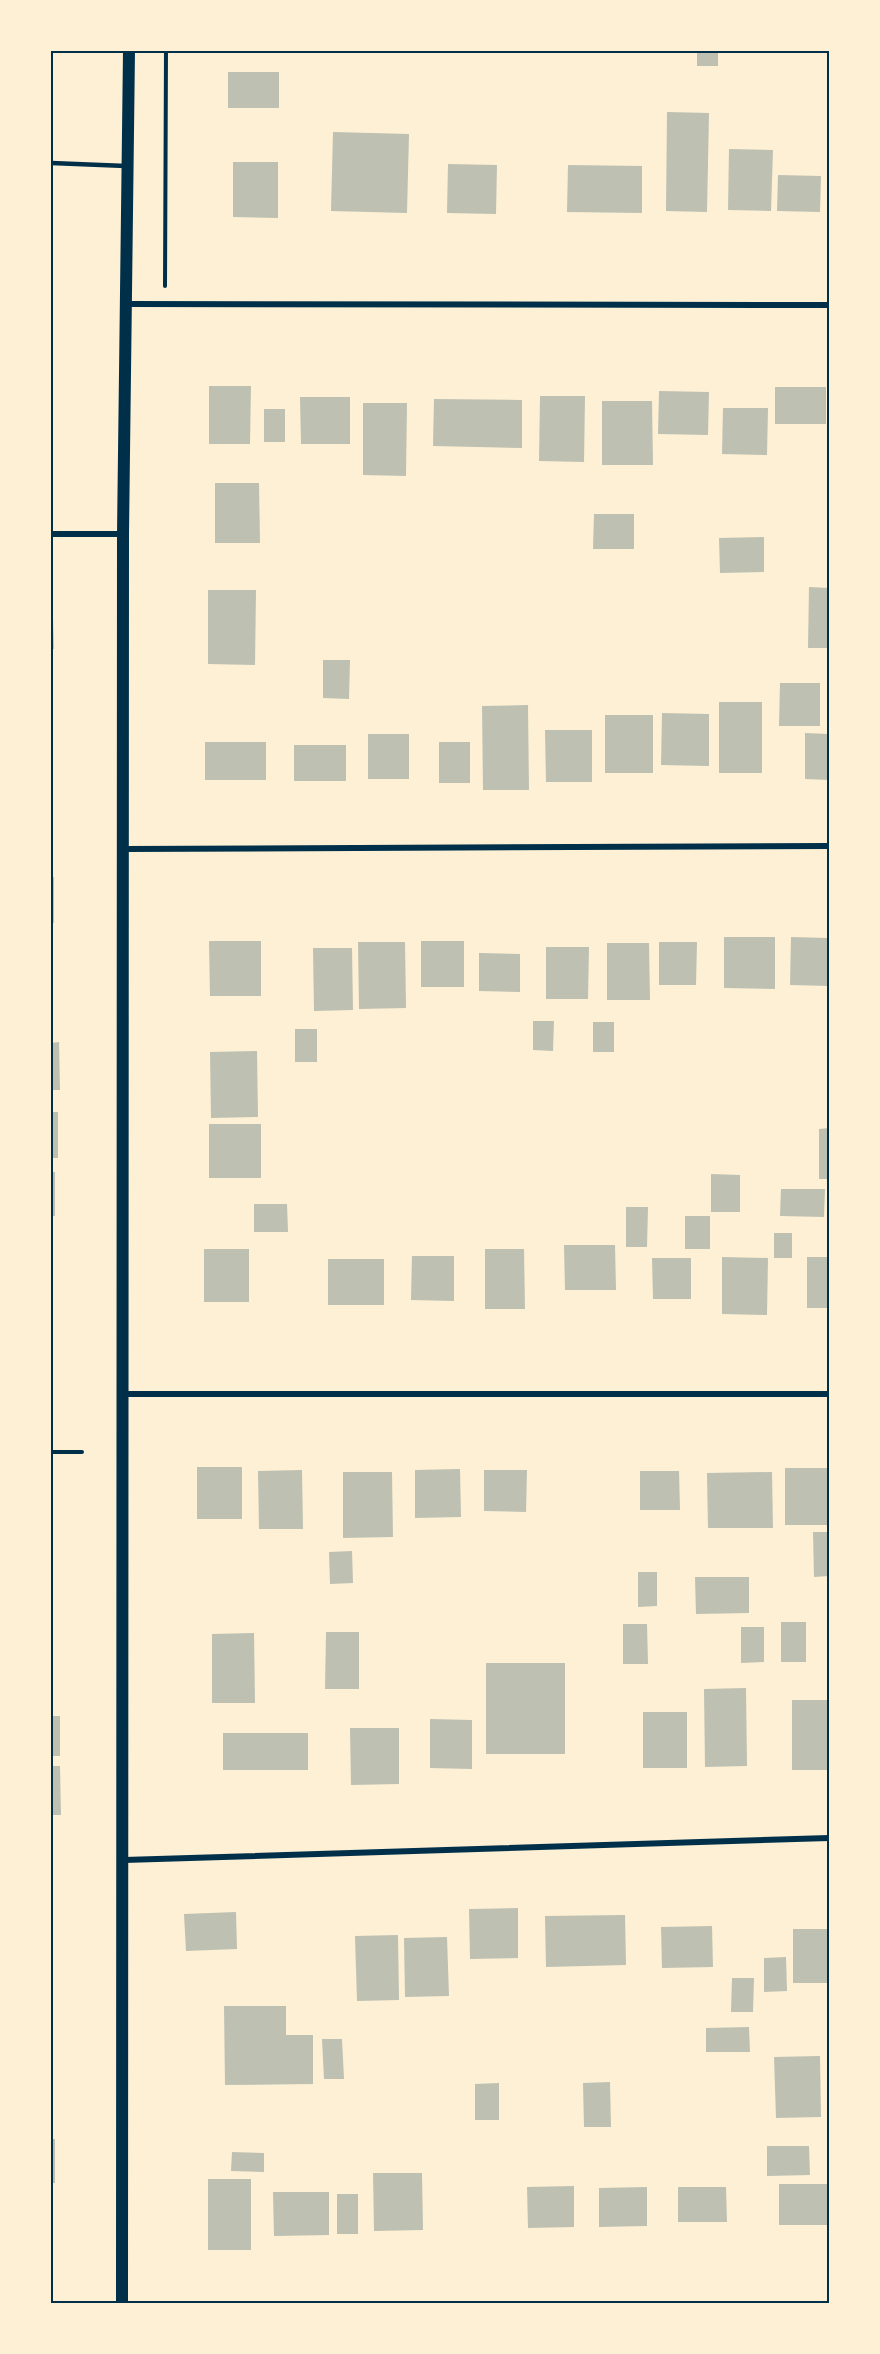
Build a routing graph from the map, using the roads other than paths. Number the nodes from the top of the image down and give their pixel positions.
1 (129, 51) edge
2 (51, 163) edge
3 (129, 167) junction
4 (126, 304) junction
5 (829, 305) edge
6 (51, 534) edge
7 (123, 534) junction
8 (829, 846) edge
9 (125, 849) junction
10 (123, 1394) junction
11 (829, 1394) edge
12 (829, 1838) edge
13 (124, 1860) junction
14 (123, 2303) edge

1 - 3 main road
2 - 3 lane
3 - 4 main road
4 - 5 street
4 - 7 main road
6 - 7 street
7 - 9 main road
8 - 9 street
9 - 10 main road
10 - 11 street
10 - 13 main road
12 - 13 street
13 - 14 main road

